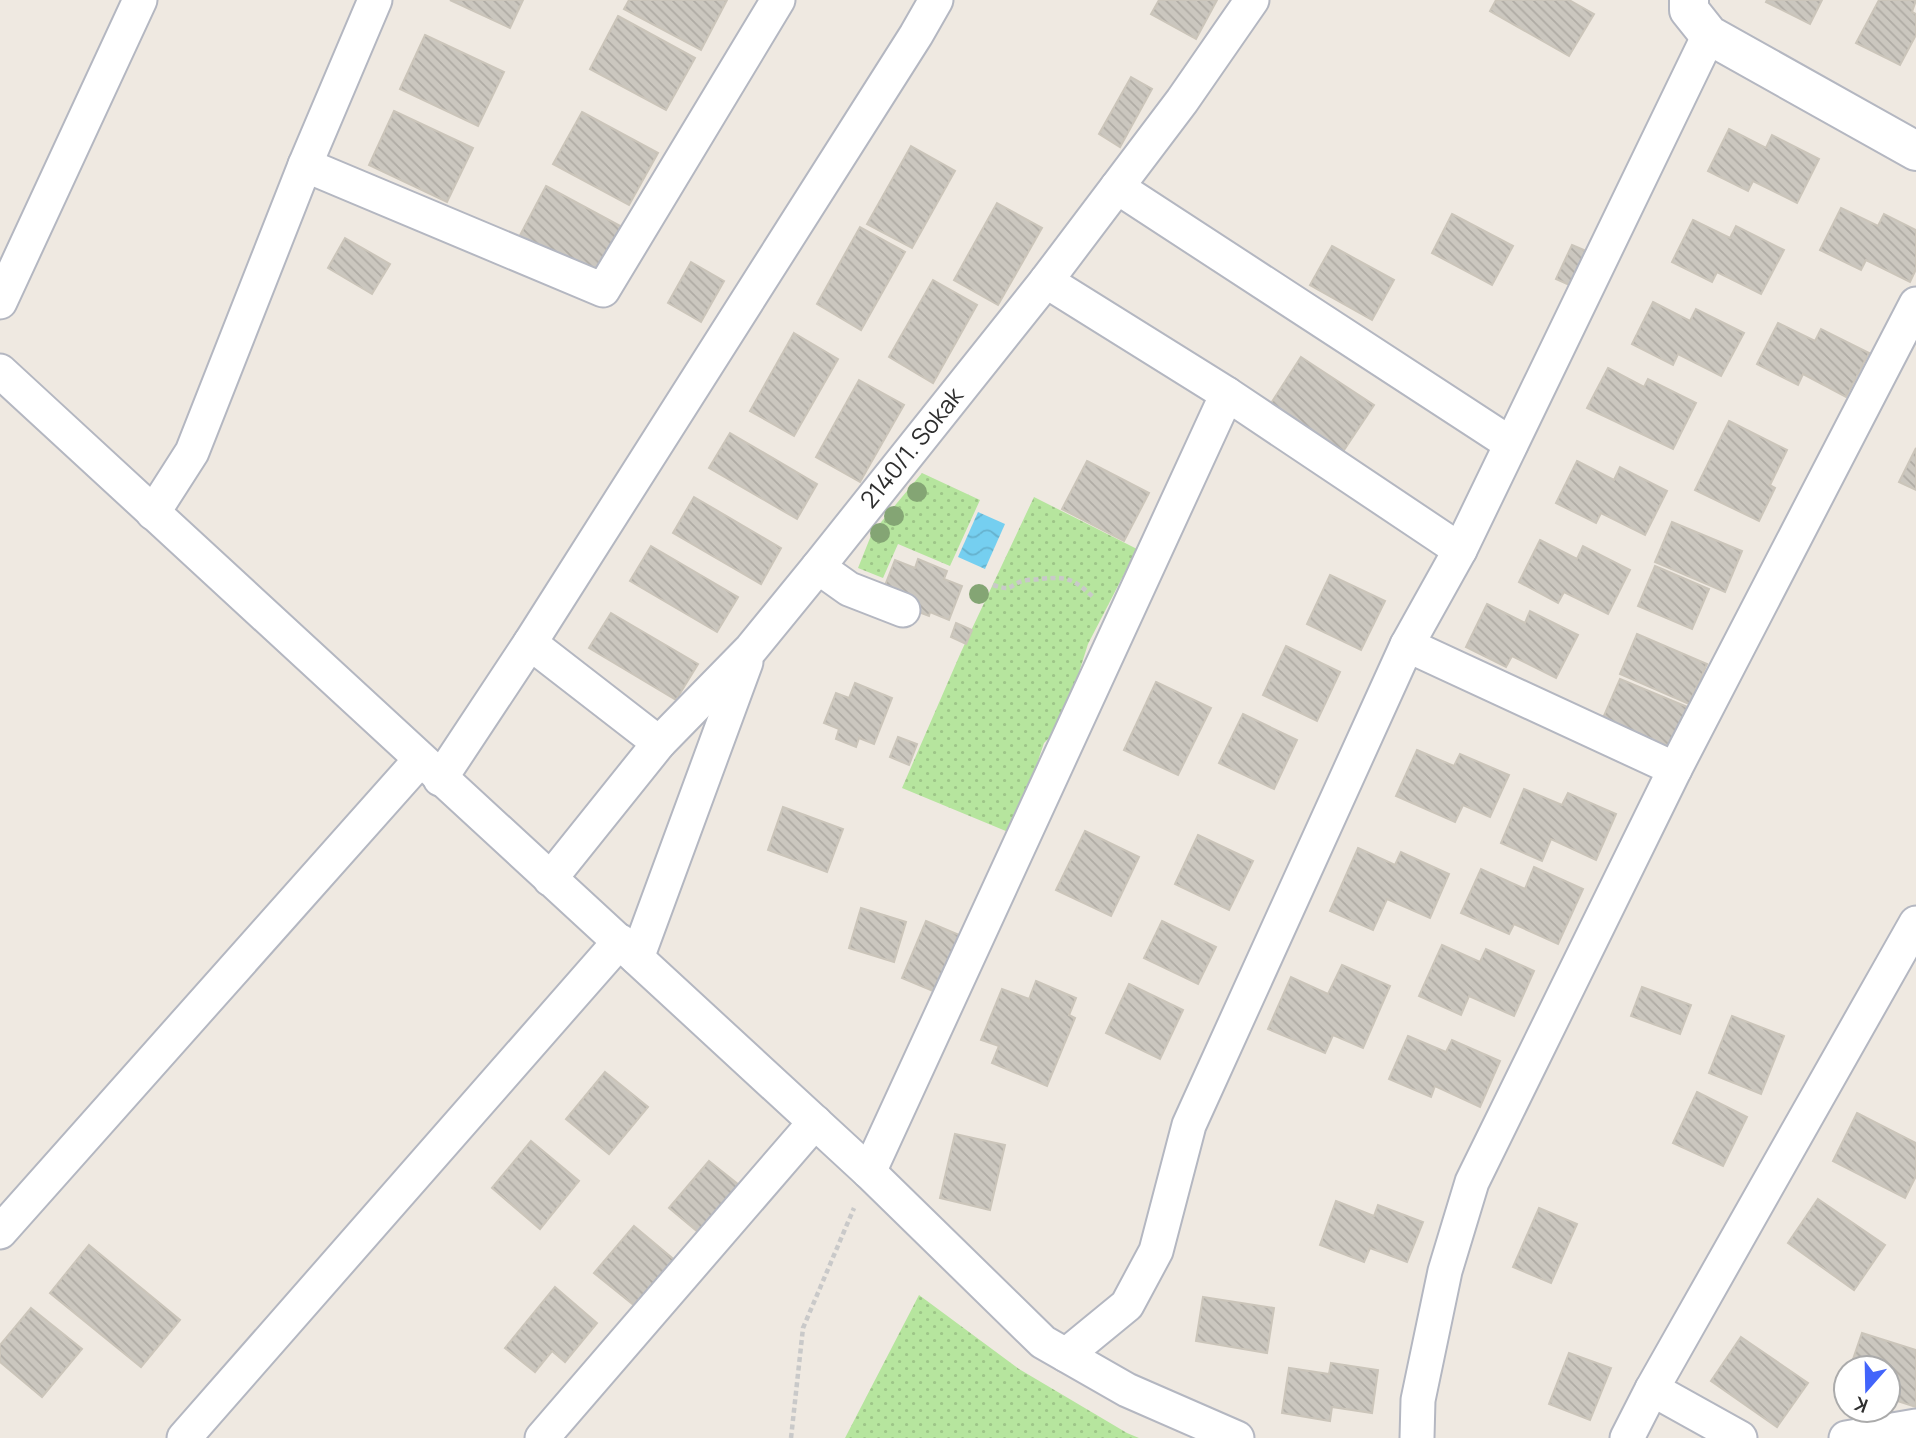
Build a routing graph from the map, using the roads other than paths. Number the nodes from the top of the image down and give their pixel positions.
1 (140, 0) edge
2 (375, 0) edge
3 (778, 0) edge
4 (936, 0) edge
5 (1252, 0) edge
6 (1689, 0) edge
7 (1709, 35) junction
8 (1916, 151) edge
9 (305, 164) junction
10 (1117, 187) junction
11 (1046, 281) junction
12 (0, 302) edge
13 (1916, 304) edge
14 (0, 371) edge
15 (1227, 394) junction
16 (1511, 444) junction
17 (153, 513) junction
18 (1460, 550) junction
19 (818, 567) junction
20 (903, 610) dead end
21 (530, 643) junction
22 (1407, 645) junction
23 (751, 649) junction
24 (659, 743) junction
25 (430, 769) junction
26 (1675, 769) junction
27 (550, 879) junction
28 (1915, 928) edge
29 (629, 950) junction
30 (815, 1122) junction
31 (869, 1172) junction
32 (0, 1232) edge
33 (1066, 1355) junction
34 (1651, 1389) junction
35 (1916, 1426) edge
36 (184, 1438) edge
37 (542, 1438) edge
38 (1237, 1438) edge
39 (1417, 1438) edge
40 (1627, 1438) edge
41 (1740, 1438) edge
42 (1846, 1438) edge

1 - 12 street
2 - 9 street
3 - 9 street
4 - 21 street
5 - 10 street, 2140/1. Sokak
6 - 7 street
7 - 8 street
7 - 16 street
9 - 17 street
10 - 11 street, 2140/1. Sokak
10 - 16 street
11 - 15 street
11 - 19 street, 2140/1. Sokak
13 - 26 street
14 - 17 street
15 - 18 street
15 - 31 street
16 - 18 street
17 - 25 street
18 - 22 street
19 - 20 street
19 - 23 street, 2140/1. Sokak
21 - 24 street
21 - 25 street
22 - 26 street
22 - 33 street
23 - 24 street, 2140/1. Sokak
23 - 29 street
24 - 27 street, 2140/1. Sokak
25 - 27 street
25 - 32 street
26 - 39 street
27 - 29 street
28 - 34 street
29 - 30 street
29 - 36 street
30 - 31 street
30 - 37 street
31 - 33 street
33 - 38 street
34 - 40 street
34 - 41 street
35 - 42 street

